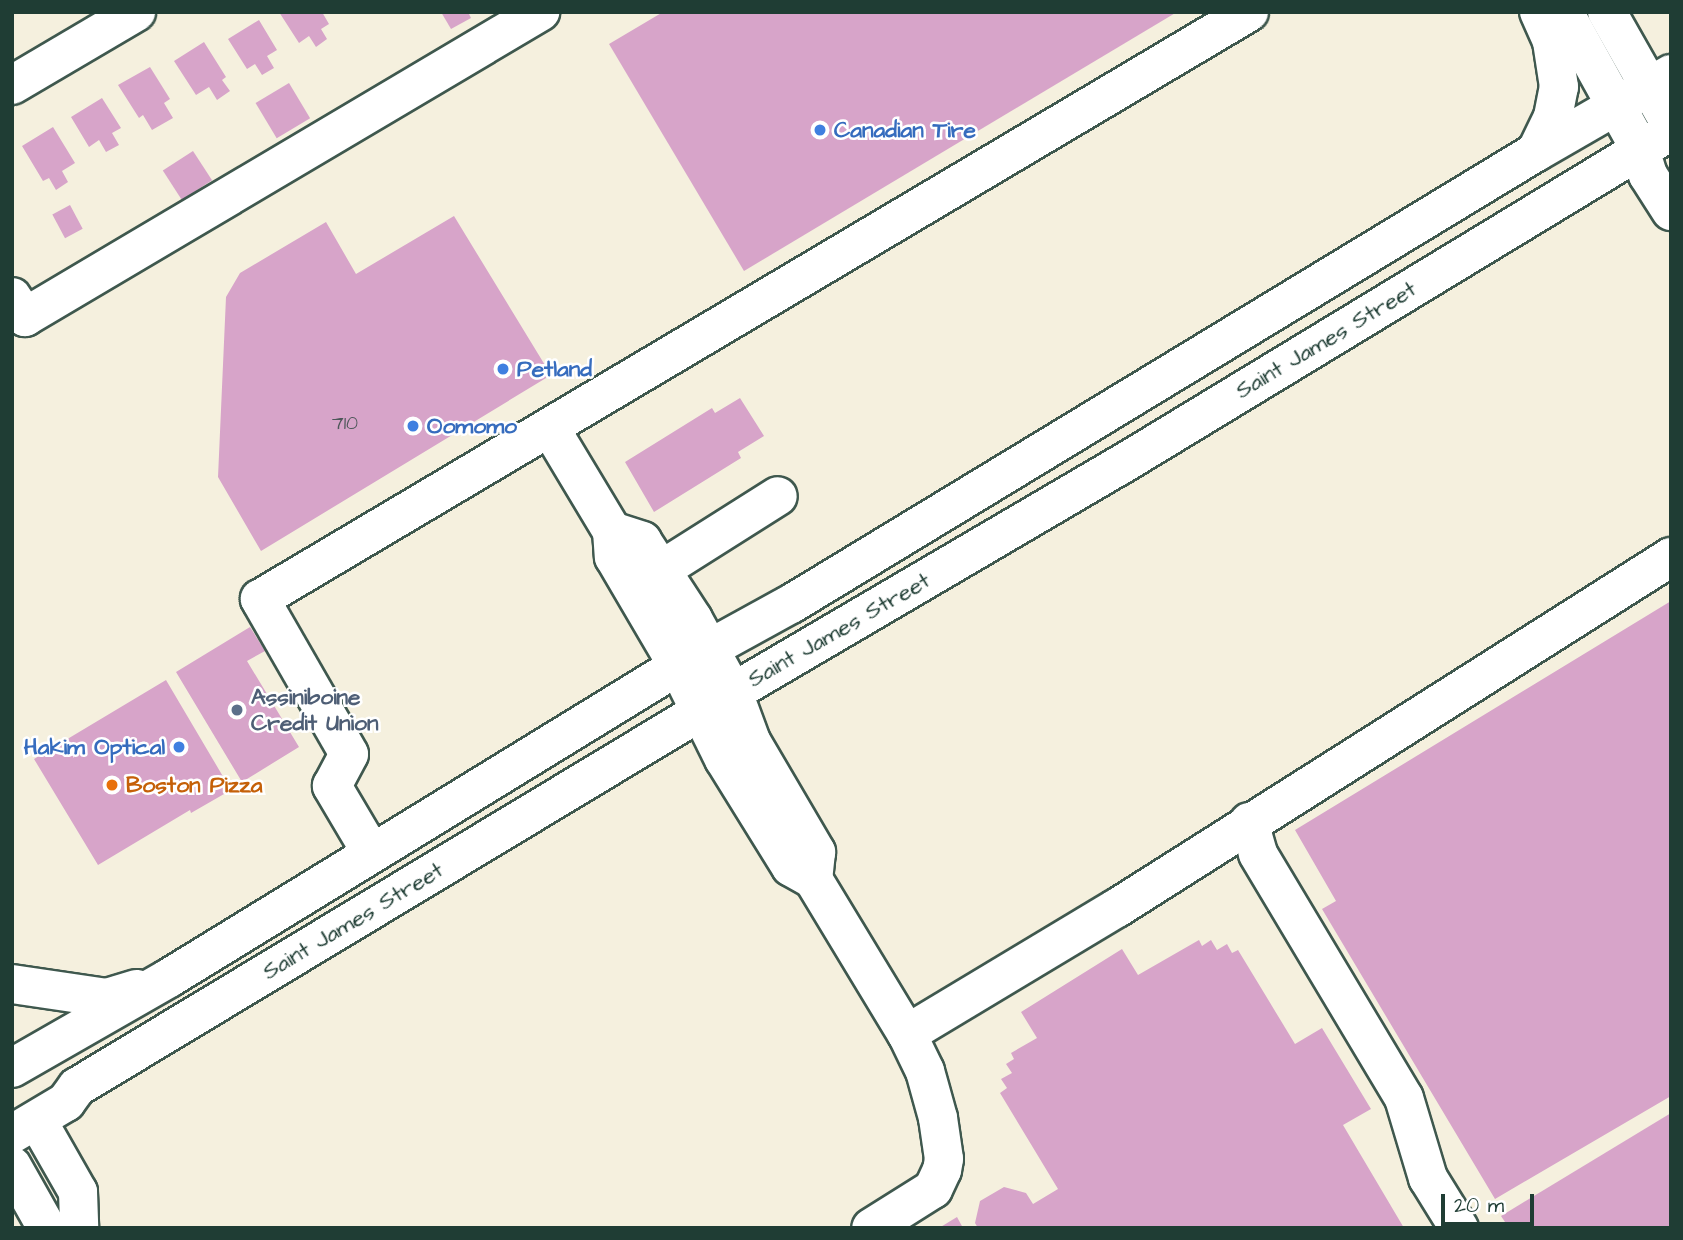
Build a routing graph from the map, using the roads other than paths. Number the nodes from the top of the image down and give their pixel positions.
1 (136, 12) edge
2 (540, 12) edge
3 (1249, 12) edge
4 (1539, 12) edge
5 (1564, 12) edge
6 (1607, 12) edge
7 (1660, 80) edge
8 (12, 85) edge
9 (1616, 105) junction
10 (1671, 125) edge
11 (1655, 140) edge
12 (1536, 152) junction
13 (1671, 211) edge
14 (12, 296) edge
15 (550, 428) junction
16 (778, 496) dead end
17 (612, 531) junction
18 (1671, 557) edge
19 (661, 570) junction
20 (693, 657) junction
21 (717, 701) junction
22 (1249, 822) junction
23 (371, 852) junction
24 (169, 978) junction
25 (12, 984) edge
26 (907, 1034) junction
27 (12, 1068) edge
28 (12, 1075) edge
29 (25, 1127) edge
30 (12, 1166) edge
31 (47, 1228) edge
32 (79, 1228) edge
33 (871, 1228) edge
34 (1459, 1228) edge

1 - 8 main road
2 - 14 main road
3 - 15 main road
4 - 12 main road
5 - 9 main road
6 - 7 main road
7 - 9 main road, Saint James Street
7 - 10 main road
9 - 11 main road
9 - 12 main road, Saint James Street
11 - 13 main road
11 - 21 main road, Saint James Street
12 - 20 main road, Saint James Street
15 - 17 main road
15 - 23 main road
16 - 19 main road
17 - 19 main road
17 - 20 main road
18 - 22 main road
19 - 20 main road
20 - 21 main road
20 - 23 main road, Saint James Street
21 - 26 main road
21 - 29 main road, Saint James Street
22 - 26 main road
22 - 34 main road
23 - 24 main road, Saint James Street
24 - 25 main road
24 - 27 main road, Saint James Street
26 - 33 main road
28 - 29 main road
29 - 32 main road
30 - 31 main road

